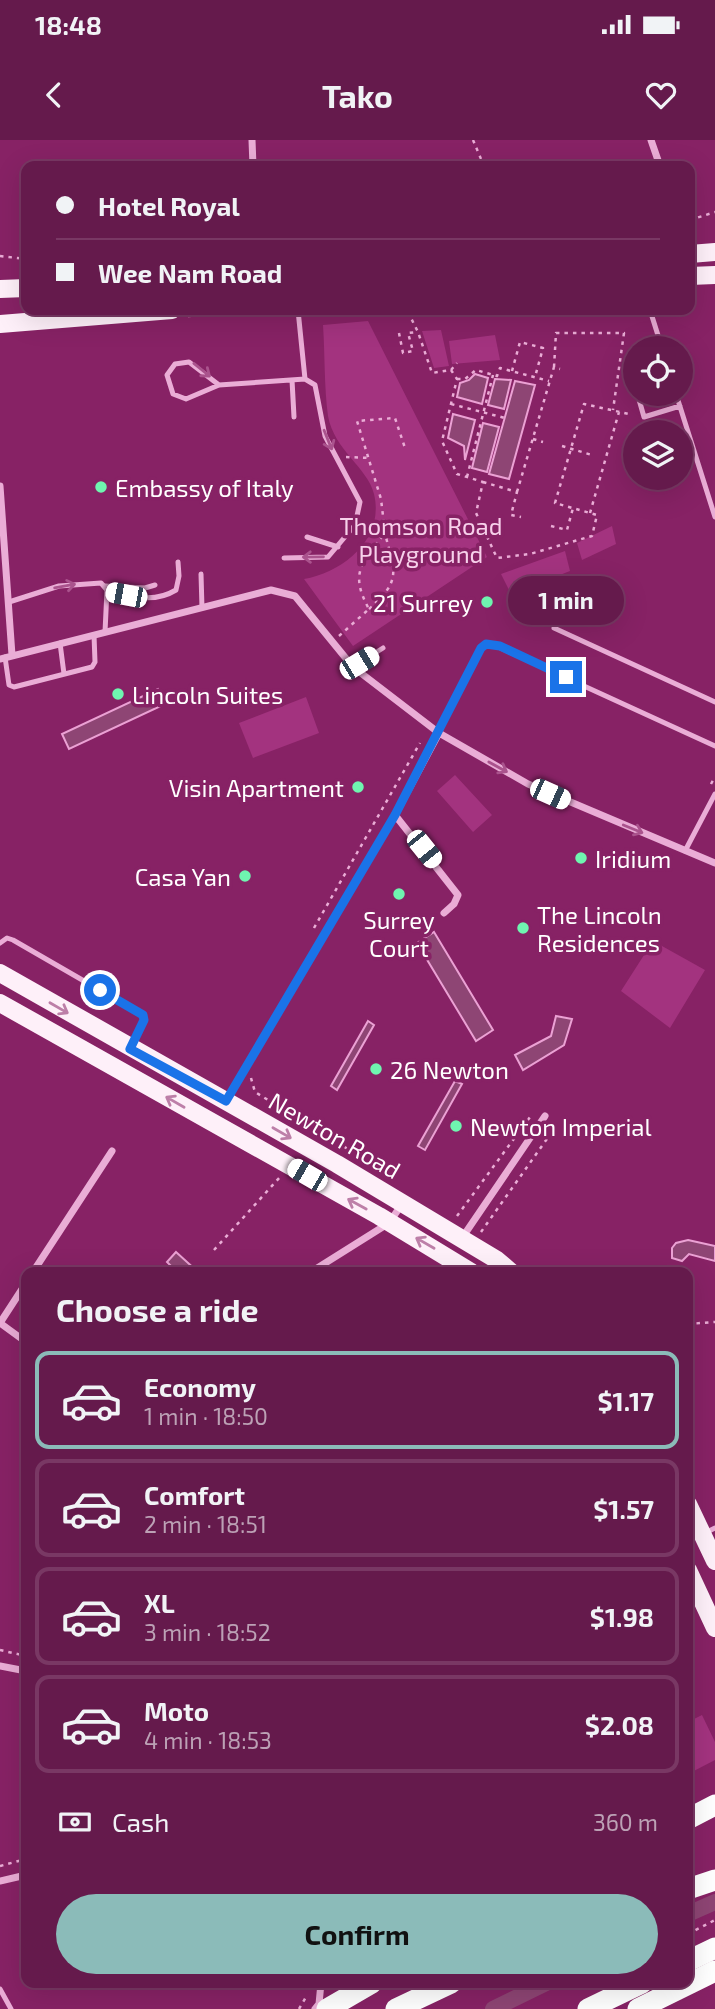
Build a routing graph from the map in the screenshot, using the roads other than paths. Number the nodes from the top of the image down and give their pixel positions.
1 (252, 140) edge
2 (651, 140) edge
3 (253, 161) edge
4 (658, 161) edge
5 (715, 252) edge
6 (695, 254) edge
7 (715, 275) edge
8 (695, 276) edge
9 (21, 288) edge
10 (0, 289) edge
11 (62, 315) edge
12 (299, 315) edge
13 (652, 315) edge
14 (0, 324) edge
15 (658, 336) edge
16 (305, 379) junction
17 (292, 380) junction
18 (219, 385) junction
19 (641, 406) edge
20 (680, 406) joint
21 (294, 417) dead end
22 (0, 486) edge
23 (715, 517) edge
24 (2, 532) edge
25 (307, 537) dead end
26 (338, 547) junction
27 (284, 558) dead end
28 (178, 562) dead end
29 (201, 575) dead end
30 (155, 585) dead end
31 (106, 589) junction
32 (9, 602) junction
33 (202, 607) junction
34 (554, 628) dead end
35 (105, 632) junction
36 (94, 635) junction
37 (60, 643) junction
38 (383, 648) dead end
39 (6, 657) edge
40 (356, 665) junction
41 (64, 674) junction
42 (715, 702) edge
43 (439, 733) junction
44 (715, 746) edge
45 (715, 794) edge
46 (395, 815) junction
47 (685, 850) junction
48 (715, 863) edge
49 (444, 913) dead end
50 (0, 943) edge
51 (0, 973) edge
52 (2, 1009) edge
53 (130, 1049) junction
54 (226, 1101) junction
55 (545, 1116) road end
56 (112, 1151) dead end
57 (337, 1164) junction
58 (324, 1185) junction
59 (404, 1194) junction
60 (390, 1223) junction
61 (465, 1233) junction
62 (36, 1267) edge
63 (319, 1267) edge
64 (458, 1267) edge
65 (505, 1267) edge
66 (21, 1291) edge
67 (0, 1323) edge
68 (21, 1338) edge
69 (693, 1510) edge
70 (709, 1531) edge
71 (715, 1560) edge
72 (693, 1581) edge
73 (715, 1628) edge
74 (0, 1666) edge
75 (21, 1670) edge
76 (21, 1875) edge
77 (715, 1880) edge
78 (0, 1881) edge
79 (693, 1887) edge
80 (715, 1948) edge
81 (693, 1959) edge
82 (715, 1971) edge
83 (693, 1982) edge
84 (321, 1988) edge
85 (363, 1988) edge
86 (440, 1988) edge
87 (632, 1988) edge
88 (681, 1988) edge
89 (0, 1989) edge
90 (11, 2009) edge
91 (315, 2009) edge
92 (327, 2009) edge
93 (396, 2009) edge
94 (588, 2009) edge
95 (638, 2009) edge

1 - 3 street
2 - 4 street
5 - 6 main road
7 - 8 main road
9 - 10 main road
11 - 14 main road
12 - 16 lane
13 - 15 lane
16 - 17 lane
16 -> 26 lane
17 - 18 lane
17 - 21 lane
18 -> 18 lane
19 - 20 lane
20 - 23 lane
22 - 24 street
24 - 32 street
25 - 26 lane
26 -> 27 lane
28 - 31 lane
29 - 33 lane
30 - 31 lane
32 -> 31 lane
31 - 35 lane
32 - 39 street
33 - 35 street
33 - 40 street
34 - 42 lane
35 - 36 street
36 - 37 street
36 - 41 lane
37 - 39 street
37 - 41 lane
38 - 40 lane
39 - 41 lane
40 - 43 street
43 - 44 lane
43 - 46 street
43 -> 47 street
45 - 47 lane
46 - 49 street
46 - 54 street
47 - 48 street
50 - 53 lane
51 -> 53 main road, Newton Road
58 -> 52 main road, Newton Road
53 - 54 main road, Newton Road
54 -> 57 main road, Newton Road
55 - 61 street
56 - 62 street
57 - 58 main road
57 - 59 main road, Newton Road
60 -> 58 main road, Newton Road
59 - 60 street
59 - 61 main road, Newton Road
60 - 63 street
64 -> 60 main road, Newton Road
61 - 65 main road, Newton Road
66 - 67 street
67 - 68 street
69 - 70 main road
70 - 71 main road
72 - 73 main road
74 - 75 street
76 - 78 street
77 - 79 highway
80 - 81 highway, bridge
82 - 83 highway
84 - 91 street
85 - 92 highway
86 - 93 highway
87 - 94 highway
88 - 95 highway
89 - 90 lane

